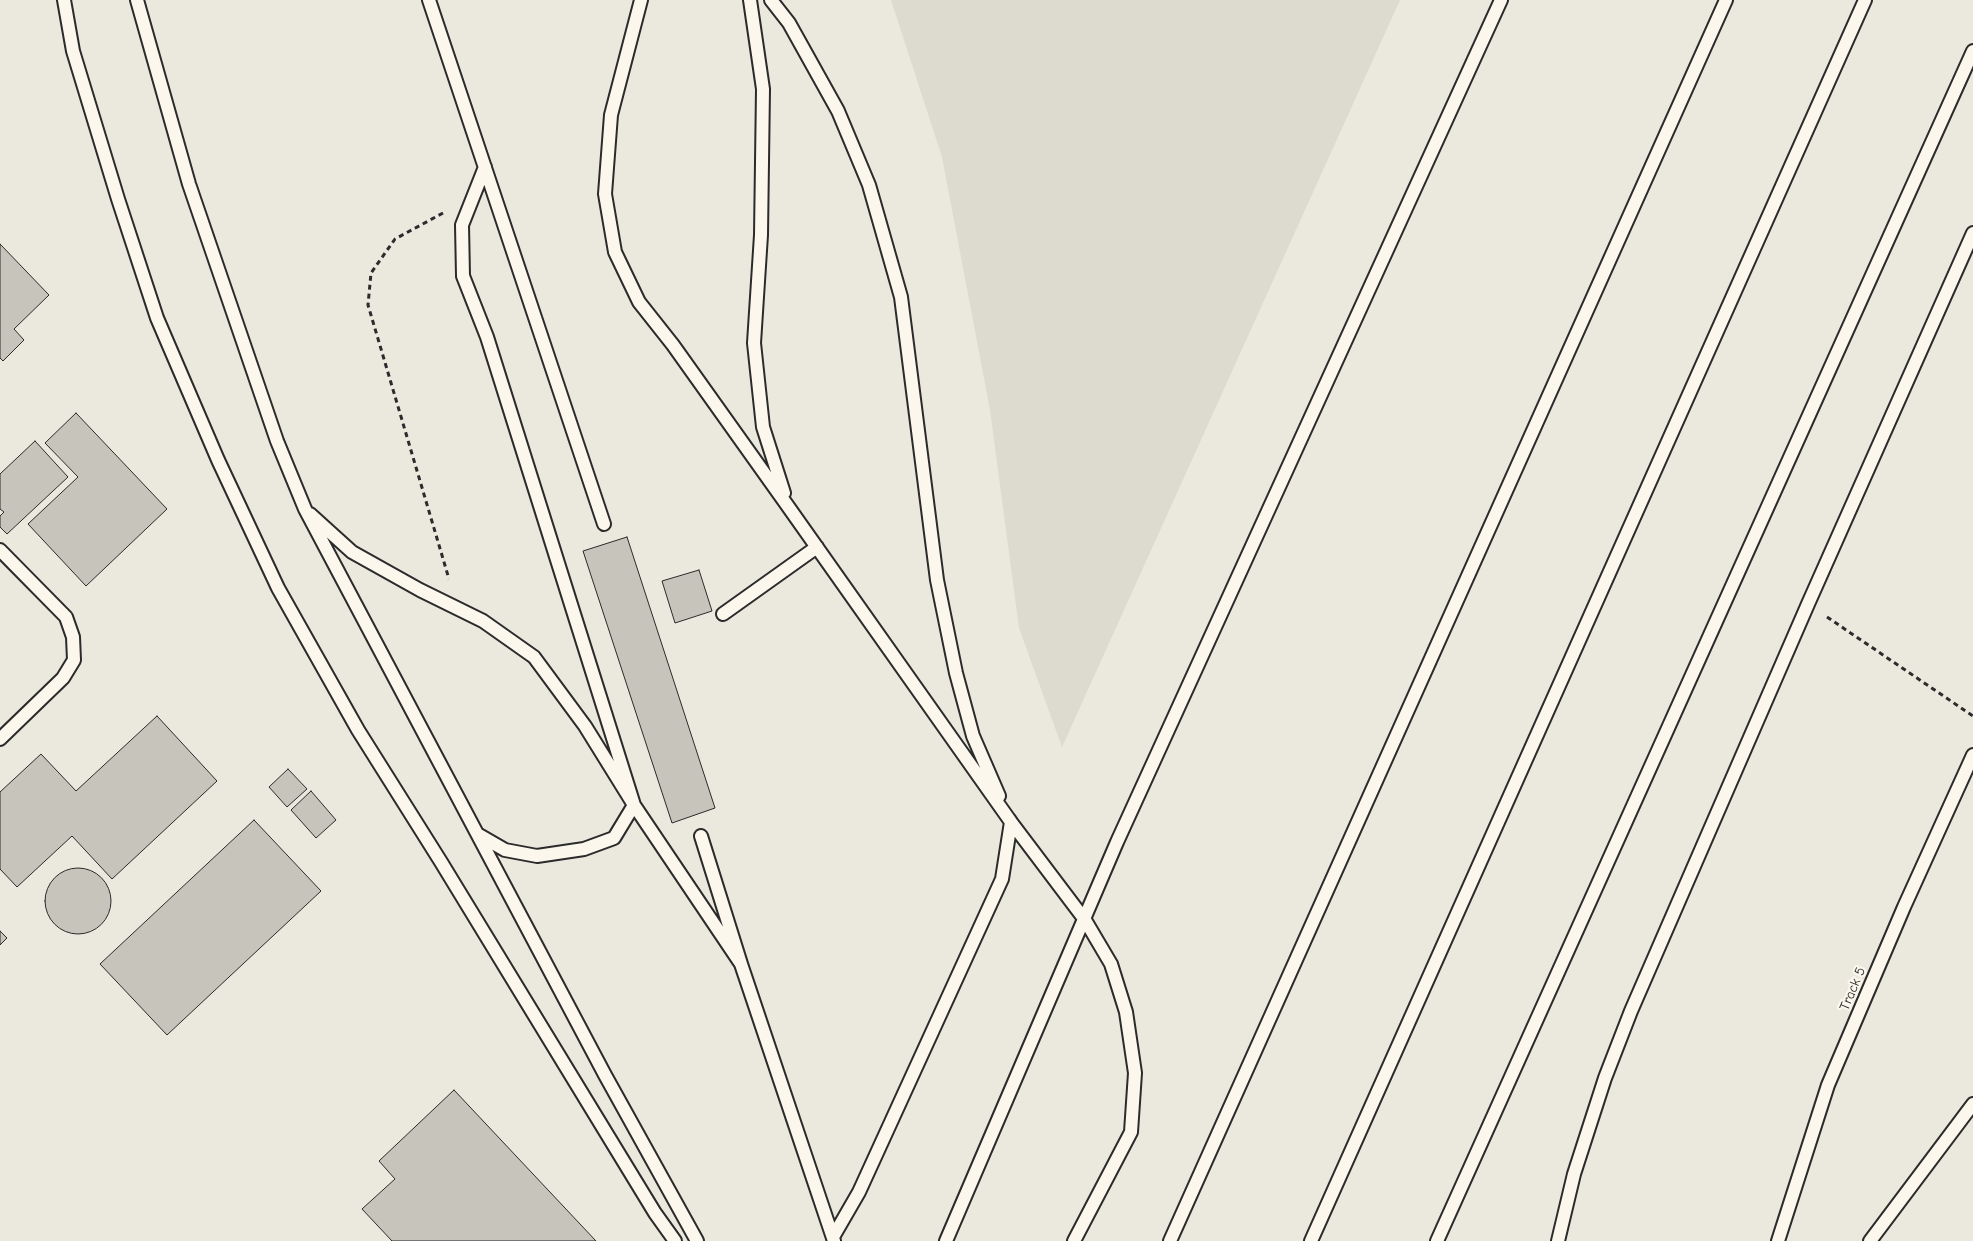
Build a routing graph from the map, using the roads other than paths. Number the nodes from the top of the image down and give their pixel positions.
1 (64, 0) edge
2 (137, 0) edge
3 (429, 0) edge
4 (642, 0) edge
5 (750, 0) edge
6 (772, 0) edge
7 (1500, 0) edge
8 (1865, 0) edge
9 (1723, 3) edge
10 (1973, 51) edge
11 (485, 167) junction
12 (1973, 233) edge
13 (788, 505) junction
14 (305, 510) junction
15 (604, 524) dead end
16 (817, 547) junction
17 (0, 550) edge
18 (723, 614) dead end
19 (0, 739) edge
20 (1973, 754) edge
21 (634, 805) junction
22 (1011, 822) junction
23 (478, 834) junction
24 (701, 836) dead end
25 (1085, 920) junction
26 (741, 964) junction
27 (1973, 1104) edge
28 (834, 1239) edge
29 (675, 1241) edge
30 (697, 1241) edge
31 (946, 1241) edge
32 (1074, 1241) edge
33 (1170, 1241) edge
34 (1311, 1241) edge
35 (1437, 1241) edge
36 (1558, 1241) edge
37 (1778, 1241) edge
38 (1870, 1241) edge

1 - 29 lane
2 - 14 lane
3 - 11 lane
4 - 13 lane
5 - 13 lane
6 - 22 lane
7 - 25 lane
8 - 34 lane
9 - 33 lane
10 - 35 lane
11 - 15 lane
11 - 21 lane
12 - 36 lane
13 - 16 lane
14 - 21 lane
14 - 23 lane
16 - 18 lane
16 - 22 lane
17 - 19 lane
20 - 37 lane, Track 5
21 - 23 lane
21 - 26 lane
22 - 25 lane
22 - 28 lane
23 - 30 lane
24 - 26 lane
25 - 31 lane
25 - 32 lane
26 - 28 lane
27 - 38 lane

